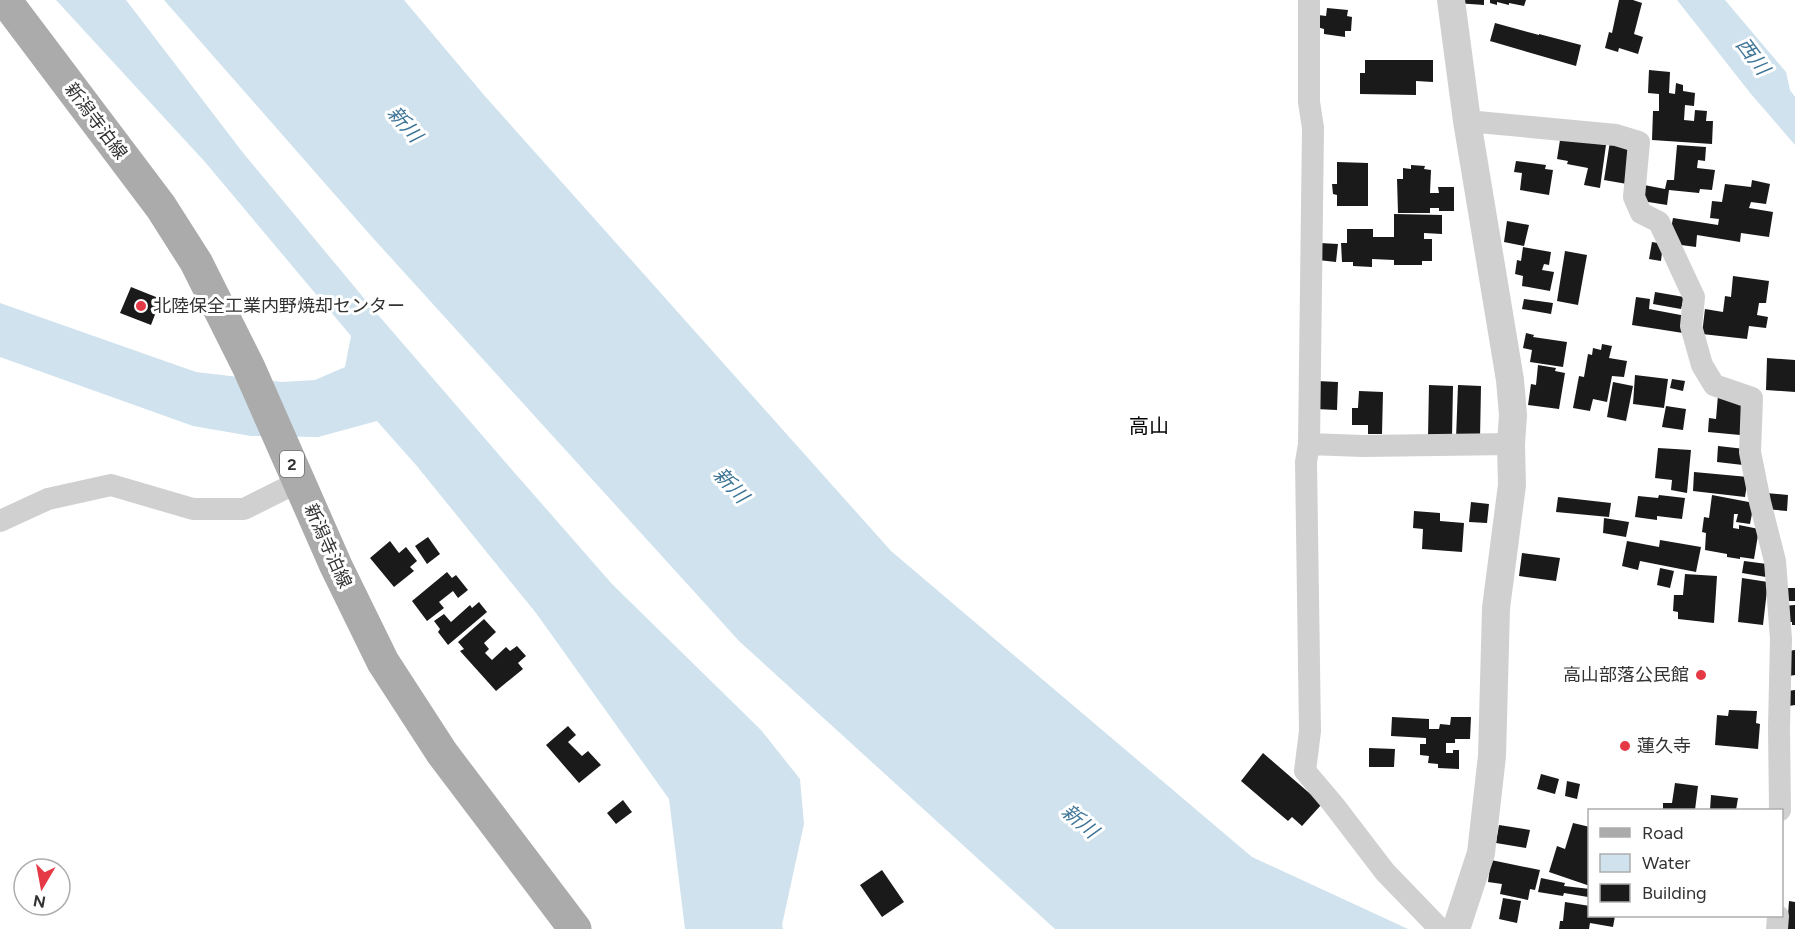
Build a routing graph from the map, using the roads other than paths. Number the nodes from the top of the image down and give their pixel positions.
1 (5, 0) edge
2 (1309, 0) edge
3 (1451, 0) edge
4 (1467, 121) junction
5 (1309, 444) junction
6 (1511, 444) junction
7 (300, 482) junction
8 (0, 521) edge
9 (1780, 809) edge
10 (575, 929) edge
11 (1440, 929) edge
12 (1456, 929) edge

1 - 7 main road, 新潟寺泊線 / 2
2 - 5 street
3 - 4 street
4 - 6 street
4 - 9 street
5 - 6 street
5 - 11 street
6 - 12 street
7 - 8 street
7 - 10 main road, 新潟寺泊線 / 2

